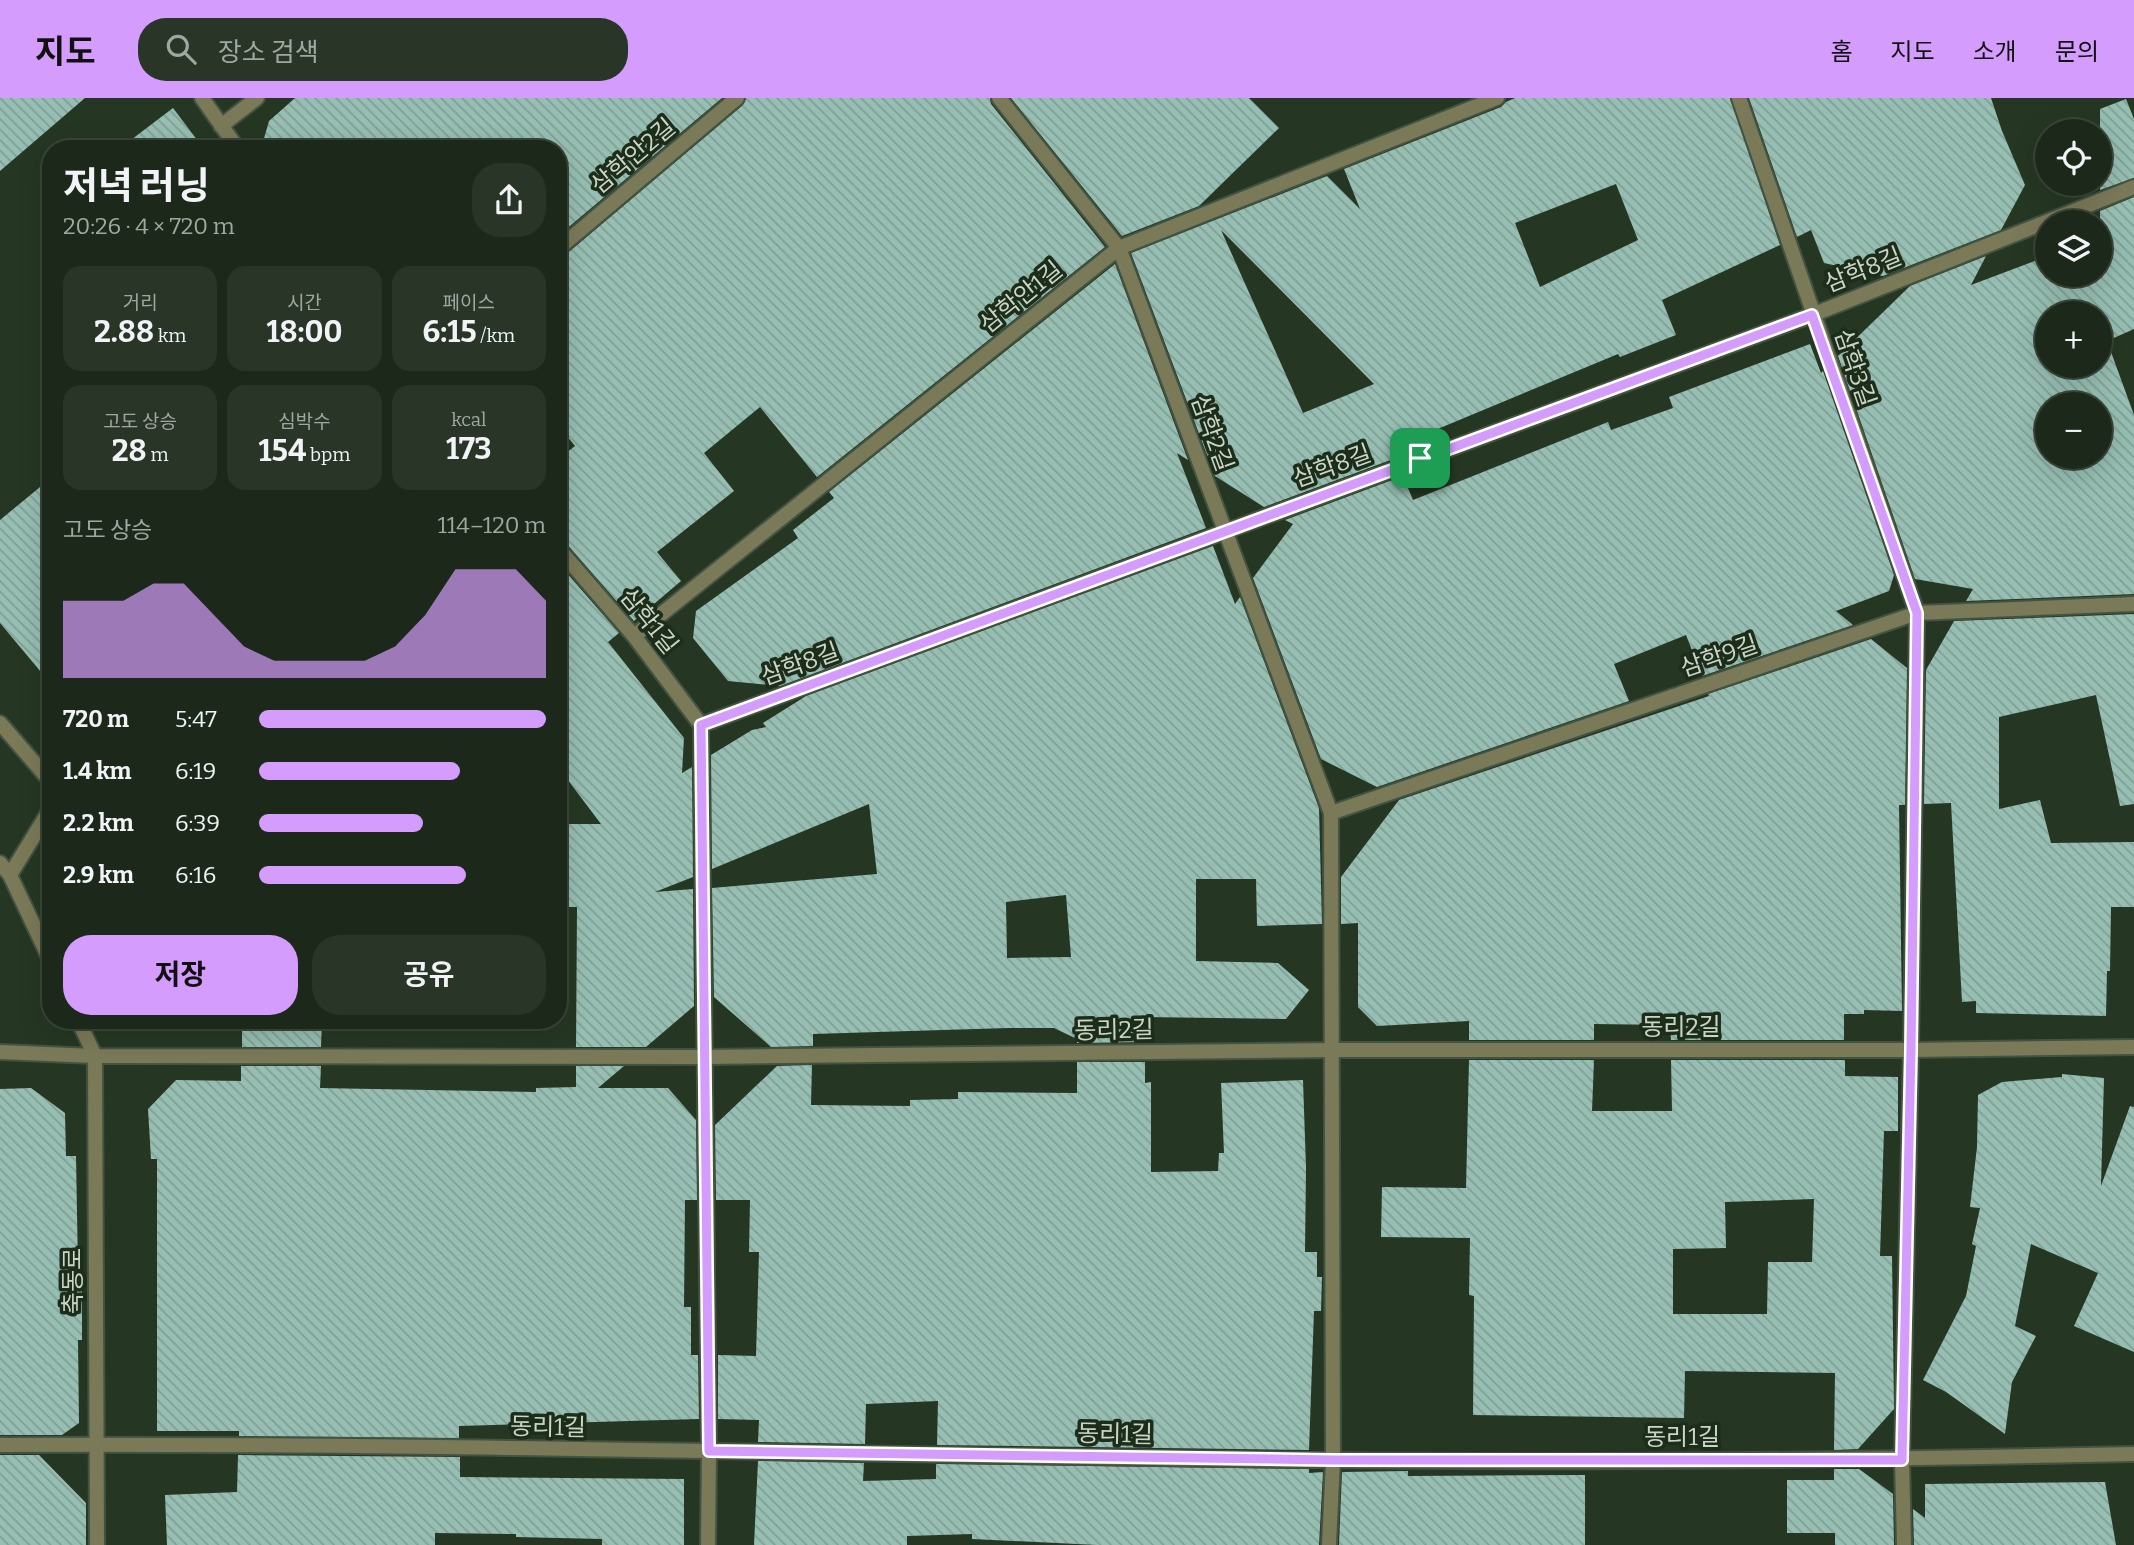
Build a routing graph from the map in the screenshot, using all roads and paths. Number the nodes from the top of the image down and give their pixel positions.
1 (202, 98) edge
2 (257, 98) edge
3 (737, 98) edge
4 (999, 98) edge
5 (1497, 98) edge
6 (1739, 98) edge
7 (221, 127) junction
8 (231, 140) edge
9 (2134, 187) edge
10 (567, 241) edge
11 (1119, 248) junction
12 (1812, 315) junction
13 (1224, 530) junction
14 (567, 558) edge
15 (2134, 604) edge
16 (1917, 613) junction
17 (634, 636) junction
18 (0, 723) edge
19 (701, 725) junction
20 (42, 772) edge
21 (1331, 813) junction
22 (42, 820) edge
23 (5, 869) edge
24 (42, 944) edge
25 (82, 1029) edge
26 (2134, 1047) edge
27 (1331, 1050) junction
28 (1911, 1050) junction
29 (0, 1052) edge
30 (95, 1056) junction
31 (705, 1057) junction
32 (96, 1444) junction
33 (0, 1445) edge
34 (709, 1451) junction
35 (2134, 1454) edge
36 (1333, 1460) junction
37 (1902, 1460) junction
38 (97, 1545) edge
39 (708, 1545) edge
40 (1329, 1545) edge
41 (1905, 1545) edge

1 - 7 street
2 - 7 street
3 - 10 street, 삼학안2길
4 - 11 street, 삼학2길
5 - 11 street, 삼학안1길
6 - 12 street, 삼학3길
7 - 8 street
9 - 12 street, 삼학8길
11 - 13 street, 삼학2길
11 - 17 street, 삼학안1길
12 - 13 street, 삼학8길
12 - 16 street, 삼학3길
13 - 19 street, 삼학8길
13 - 21 street, 삼학2길
14 - 17 street, 삼학1길
15 - 16 street, 삼학9길
16 - 21 street, 삼학9길
16 - 28 street
17 - 19 street, 삼학1길
18 - 20 street
19 - 31 street
21 - 27 street
22 - 23 street
23 - 24 street
25 - 30 street, 축동로
26 - 28 street, 동리2길
27 - 28 street, 동리2길
27 - 31 street, 동리2길
27 - 36 street
28 - 37 street
29 - 30 street, 동리2길
30 - 31 street, 동리2길
30 - 32 street, 축동로
31 - 34 street
32 - 33 street, 동리1길
32 - 34 street, 동리1길
32 - 38 street, 축동로
34 - 36 street, 동리1길
34 - 39 street
35 - 37 street, 동리1길
36 - 37 street, 동리1길
36 - 40 street
37 - 41 street

